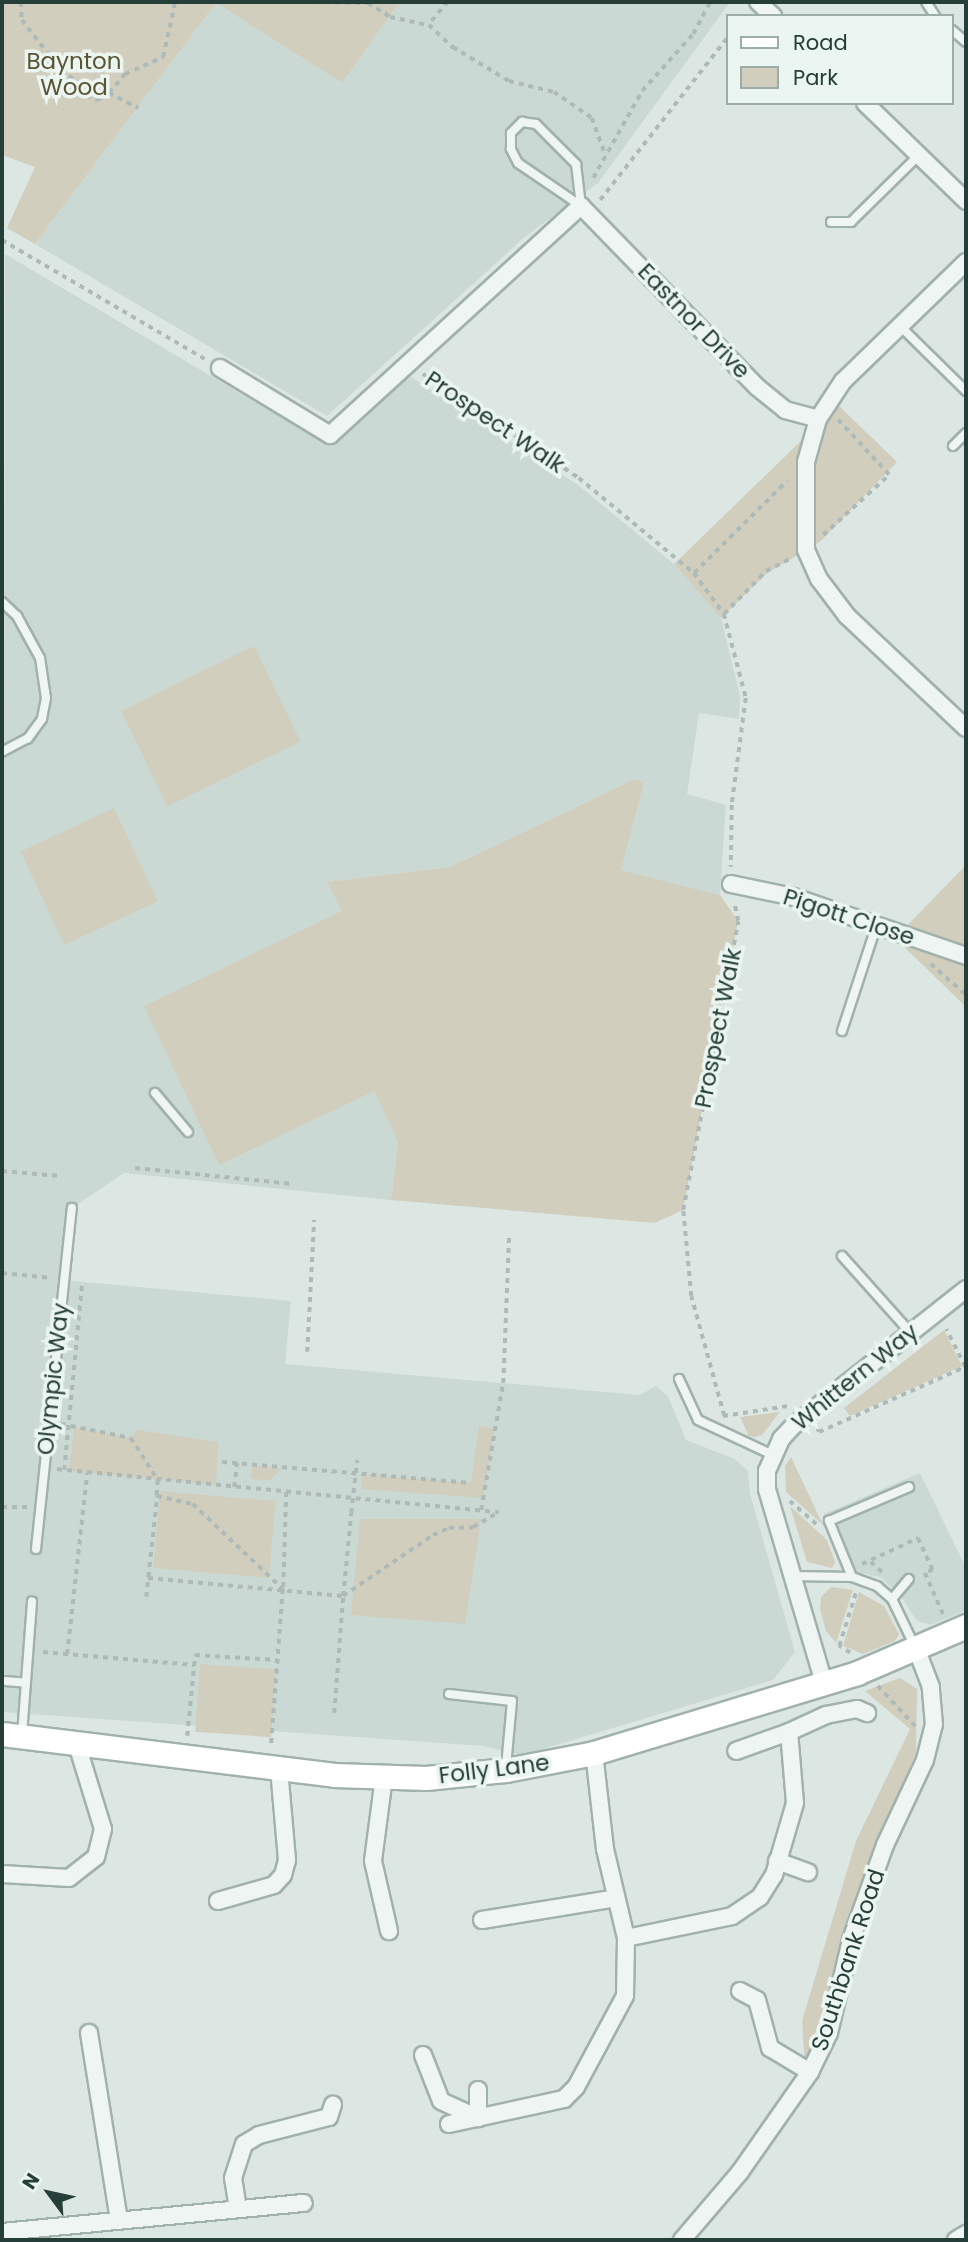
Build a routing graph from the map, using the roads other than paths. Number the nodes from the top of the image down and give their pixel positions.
1 (758, 2) edge
2 (771, 14) edge
3 (867, 105) edge
4 (919, 155) junction
5 (966, 201) edge
6 (585, 209) junction
7 (831, 222) dead end
8 (966, 262) edge
9 (899, 326) junction
10 (220, 368) road end
11 (966, 391) edge
12 (822, 413) junction
13 (966, 433) edge
14 (953, 446) dead end
15 (2, 602) edge
16 (966, 728) edge
17 (2, 752) edge
18 (731, 884) road end
19 (877, 924) junction
20 (966, 956) edge
21 (842, 1031) dead end
22 (155, 1093) dead end
23 (188, 1132) dead end
24 (72, 1208) dead end
25 (842, 1256) dead end
26 (966, 1289) edge
27 (910, 1332) junction
28 (679, 1379) dead end
29 (773, 1455) junction
30 (909, 1487) dead end
31 (36, 1549) dead end
32 (793, 1576) junction
33 (856, 1577) junction
34 (909, 1579) dead end
35 (892, 1599) junction
36 (32, 1601) dead end
37 (956, 1624) edge
38 (916, 1650) junction
39 (5, 1681) dead end
40 (26, 1683) junction
41 (824, 1683) junction
42 (449, 1694) dead end
43 (867, 1713) dead end
44 (789, 1732) junction
45 (12, 1734) edge
46 (76, 1741) junction
47 (736, 1751) dead end
48 (594, 1753) junction
49 (274, 1768) junction
50 (506, 1770) junction
51 (384, 1777) junction
52 (777, 1861) junction
53 (808, 1872) dead end
54 (2, 1874) edge
55 (616, 1898) junction
56 (218, 1901) dead end
57 (482, 1920) dead end
58 (389, 1931) dead end
59 (626, 1938) junction
60 (740, 1991) dead end
61 (89, 2033) dead end
62 (423, 2055) dead end
63 (810, 2072) junction
64 (478, 2090) dead end
65 (333, 2105) dead end
66 (478, 2118) junction
67 (449, 2124) dead end
68 (304, 2203) dead end
69 (238, 2209) junction
70 (119, 2220) junction
71 (2, 2232) edge
72 (966, 2234) edge
73 (682, 2240) edge
74 (956, 2240) edge

1 - 2 street
3 - 4 street
4 - 5 street
4 - 7 lane
6 - 6 lane
6 - 10 street, Prospect Walk
6 - 12 street, Eastnor Drive
8 - 9 street
9 - 11 lane
9 - 12 street
12 - 16 street
13 - 14 lane
15 - 17 lane
18 - 19 street, Pigott Close
19 - 20 street, Pigott Close
19 - 21 lane
22 - 23 lane
24 - 31 lane, Olympic Way
25 - 27 lane
26 - 27 street, Whittern Way
27 - 29 street, Whittern Way
28 - 29 lane
29 - 32 street, Whittern Way
30 - 33 lane
32 - 33 lane
32 - 41 street, Whittern Way
33 - 35 lane
34 - 35 lane
35 - 38 lane
36 - 40 lane
37 - 38 street, Folly Lane
38 - 41 street, Folly Lane
38 - 63 street, Southbank Road
39 - 40 lane
40 - 45 lane
41 - 48 street, Folly Lane
42 - 50 lane
43 - 44 street
44 - 47 street
44 - 52 street
45 - 46 street, Folly Lane
46 - 49 street, Folly Lane
46 - 54 street
48 - 50 street, Folly Lane
48 - 55 street
49 - 51 street, Folly Lane
49 - 56 street
50 - 51 street, Folly Lane
51 - 58 street
52 - 53 street
52 - 59 street
55 - 57 street
55 - 59 street
59 - 66 street
60 - 63 street
61 - 70 street
62 - 66 street
63 - 73 street, Southbank Road
64 - 66 street
65 - 69 street
66 - 67 street
68 - 69 street
69 - 70 street
70 - 71 street
72 - 74 street

